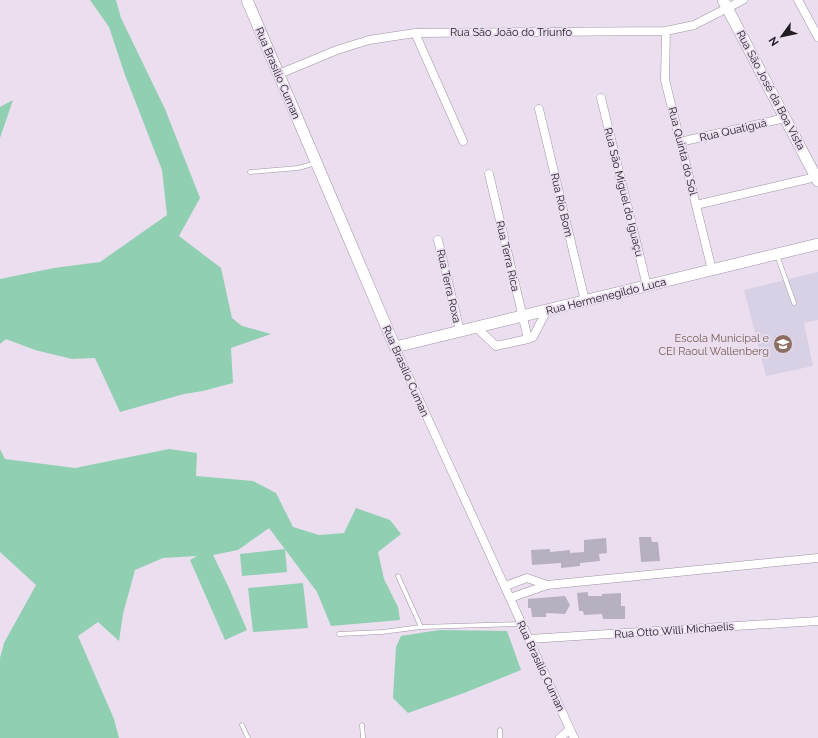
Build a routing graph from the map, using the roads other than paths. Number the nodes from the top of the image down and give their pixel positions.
1 (247, 0) edge
2 (743, 0) edge
3 (798, 0) edge
4 (725, 4) edge
5 (666, 31) junction
6 (415, 33) junction
7 (818, 37) edge
8 (279, 74) junction
9 (601, 98) dead end
10 (539, 109) dead end
11 (785, 118) junction
12 (463, 141) dead end
13 (680, 142) junction
14 (316, 163) junction
15 (250, 172) dead end
16 (489, 174) dead end
17 (817, 179) edge
18 (696, 205) junction
19 (438, 240) dead end
20 (818, 244) edge
21 (777, 254) junction
22 (712, 270) junction
23 (647, 286) junction
24 (585, 301) junction
25 (794, 304) dead end
26 (547, 310) junction
27 (522, 316) junction
28 (476, 327) junction
29 (460, 331) junction
30 (528, 339) junction
31 (395, 347) junction
32 (818, 558) edge
33 (398, 576) dead end
34 (547, 585) junction
35 (505, 586) junction
36 (510, 598) junction
37 (818, 621) edge
38 (522, 624) junction
39 (422, 627) junction
40 (339, 634) dead end
41 (529, 640) junction
42 (242, 725) dead end
43 (362, 725) dead end
44 (570, 729) junction
45 (500, 730) dead end
46 (248, 738) edge
47 (363, 738) edge
48 (500, 738) edge
49 (560, 738) edge
50 (574, 738) edge

1 - 8 street, Rua Brasílio Cuman
2 - 4 street, Rua São João do Triunfo
3 - 7 street
4 - 5 street, Rua São João do Triunfo
4 - 11 street, Rua São José da Boa Vista
5 - 6 street, Rua São João do Triunfo
5 - 13 street, Rua Quinta do Sol
6 - 8 street, Rua São João do Triunfo
6 - 12 street
8 - 14 street, Rua Brasílio Cuman
9 - 23 street, Rua São Miguel do Iguaçu
10 - 24 street, Rua Rio Bom
11 - 13 street, Rua Quatiguá
11 - 17 street, Rua São José da Boa Vista
13 - 18 street, Rua Quinta do Sol
14 - 15 lane
14 - 31 street, Rua Brasílio Cuman
16 - 27 street, Rua Terra Rica
17 - 18 street
18 - 22 street, Rua Quinta do Sol
19 - 29 street, Rua Terra Roxa
20 - 21 street, Rua Hermenegildo Luca
21 - 22 street, Rua Hermenegildo Luca
21 - 25 lane
22 - 23 street, Rua Hermenegildo Luca
23 - 24 street, Rua Hermenegildo Luca
24 - 26 street, Rua Hermenegildo Luca
26 - 27 street, Rua Hermenegildo Luca
26 - 30 street
27 - 28 street, Rua Hermenegildo Luca
27 - 30 street, Rua Terra Rica
28 - 29 street, Rua Hermenegildo Luca
28 - 30 street
29 - 31 street, Rua Hermenegildo Luca
31 - 35 street, Rua Brasílio Cuman
32 - 34 street
33 - 39 lane
34 - 35 street
34 - 36 street
35 - 36 street, Rua Brasílio Cuman
36 - 38 street, Rua Brasílio Cuman
37 - 41 street, Rua Otto Willi Michaelis
38 - 39 lane
38 - 41 street, Rua Brasílio Cuman
39 - 40 lane
41 - 44 street, Rua Brasílio Cuman
42 - 46 lane
43 - 47 lane
44 - 49 street
44 - 50 street, Rua Brasílio Cuman
45 - 48 lane

